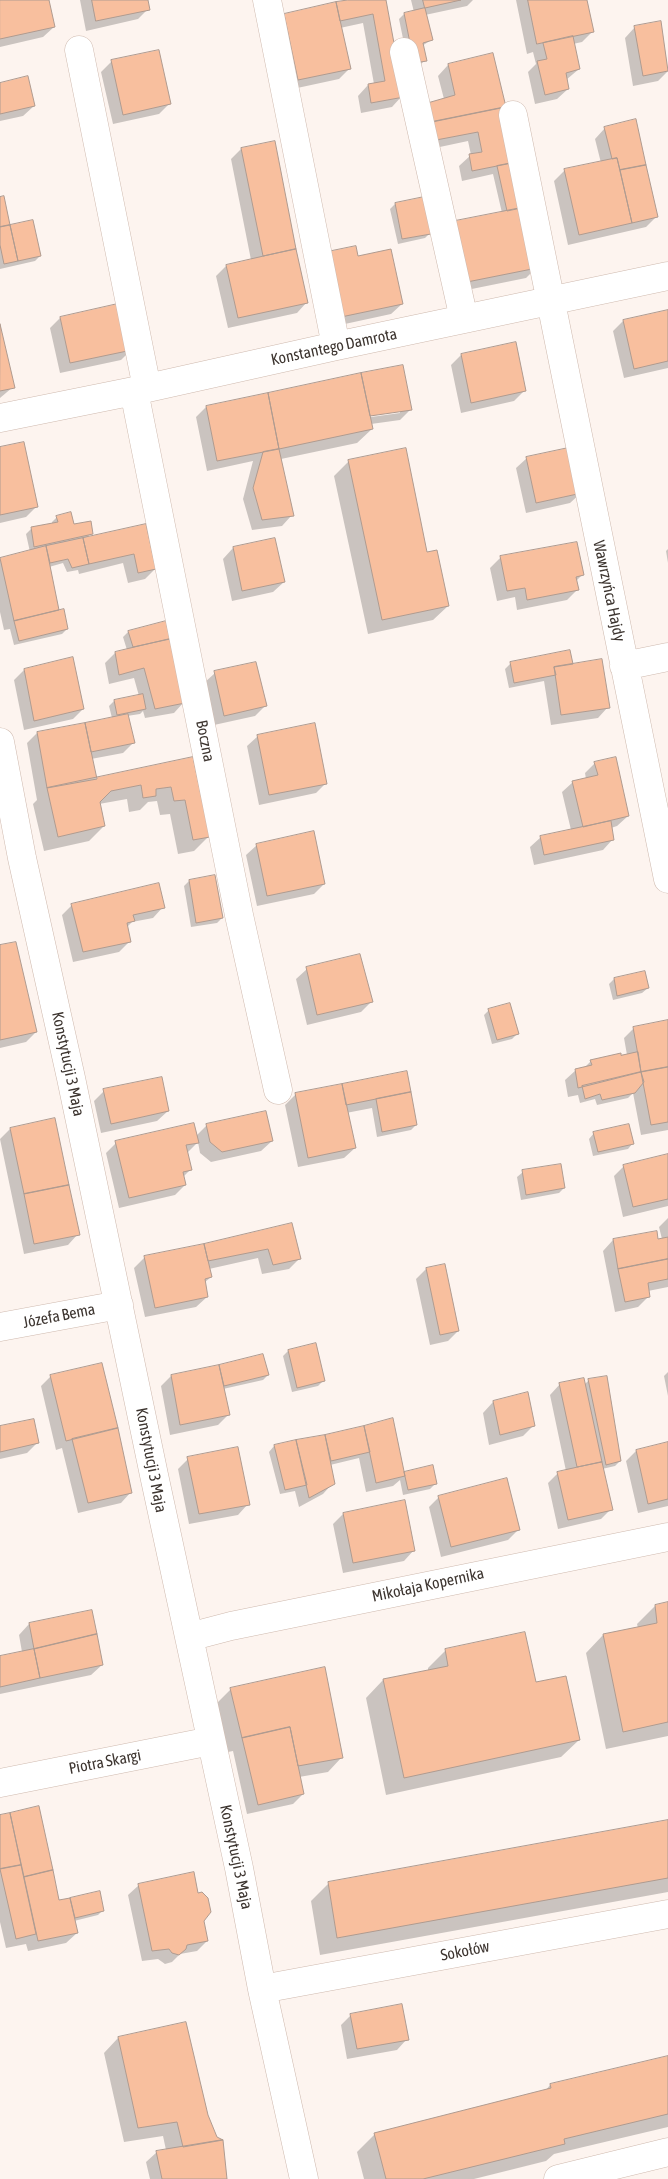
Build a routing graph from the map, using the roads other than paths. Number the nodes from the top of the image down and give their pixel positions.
1 (267, 0) edge
2 (79, 50) dead end
3 (404, 52) dead end
4 (513, 115) dead end
5 (668, 276) edge
6 (550, 302) junction
7 (464, 319) junction
8 (336, 346) junction
9 (140, 390) junction
10 (0, 418) edge
11 (668, 657) edge
12 (624, 666) junction
13 (0, 742) edge
14 (11, 861) edge
15 (668, 879) edge
16 (278, 1090) dead end
17 (119, 1305) junction
18 (0, 1327) edge
19 (668, 1536) edge
20 (188, 1637) junction
21 (211, 1741) junction
22 (0, 1783) edge
23 (668, 1914) edge
24 (262, 1988) junction
25 (668, 2152) edge
26 (304, 2179) edge
27 (558, 2179) edge

1 - 8 street
2 - 9 street, Boczna
3 - 7 street
4 - 6 street, Wawrzyńca Hajdy
5 - 6 street, Konstantego Damrota
6 - 7 street, Konstantego Damrota
6 - 12 street, Wawrzyńca Hajdy
7 - 8 street, Konstantego Damrota
8 - 9 street, Konstantego Damrota
9 - 10 street, Konstantego Damrota
9 - 16 street, Boczna
11 - 12 street
12 - 15 street, Wawrzyńca Hajdy
13 - 14 street, Konstytucji 3 Maja
14 - 17 street, Konstytucji 3 Maja
17 - 18 street, Józefa Bema
17 - 20 street, Konstytucji 3 Maja
19 - 20 street, Mikołaja Kopernika
20 - 21 street, Konstytucji 3 Maja
21 - 22 street, Piotra Skargi
21 - 24 street, Konstytucji 3 Maja
23 - 24 street, Sokołów
24 - 26 street, Konstytucji 3 Maja
25 - 27 street

